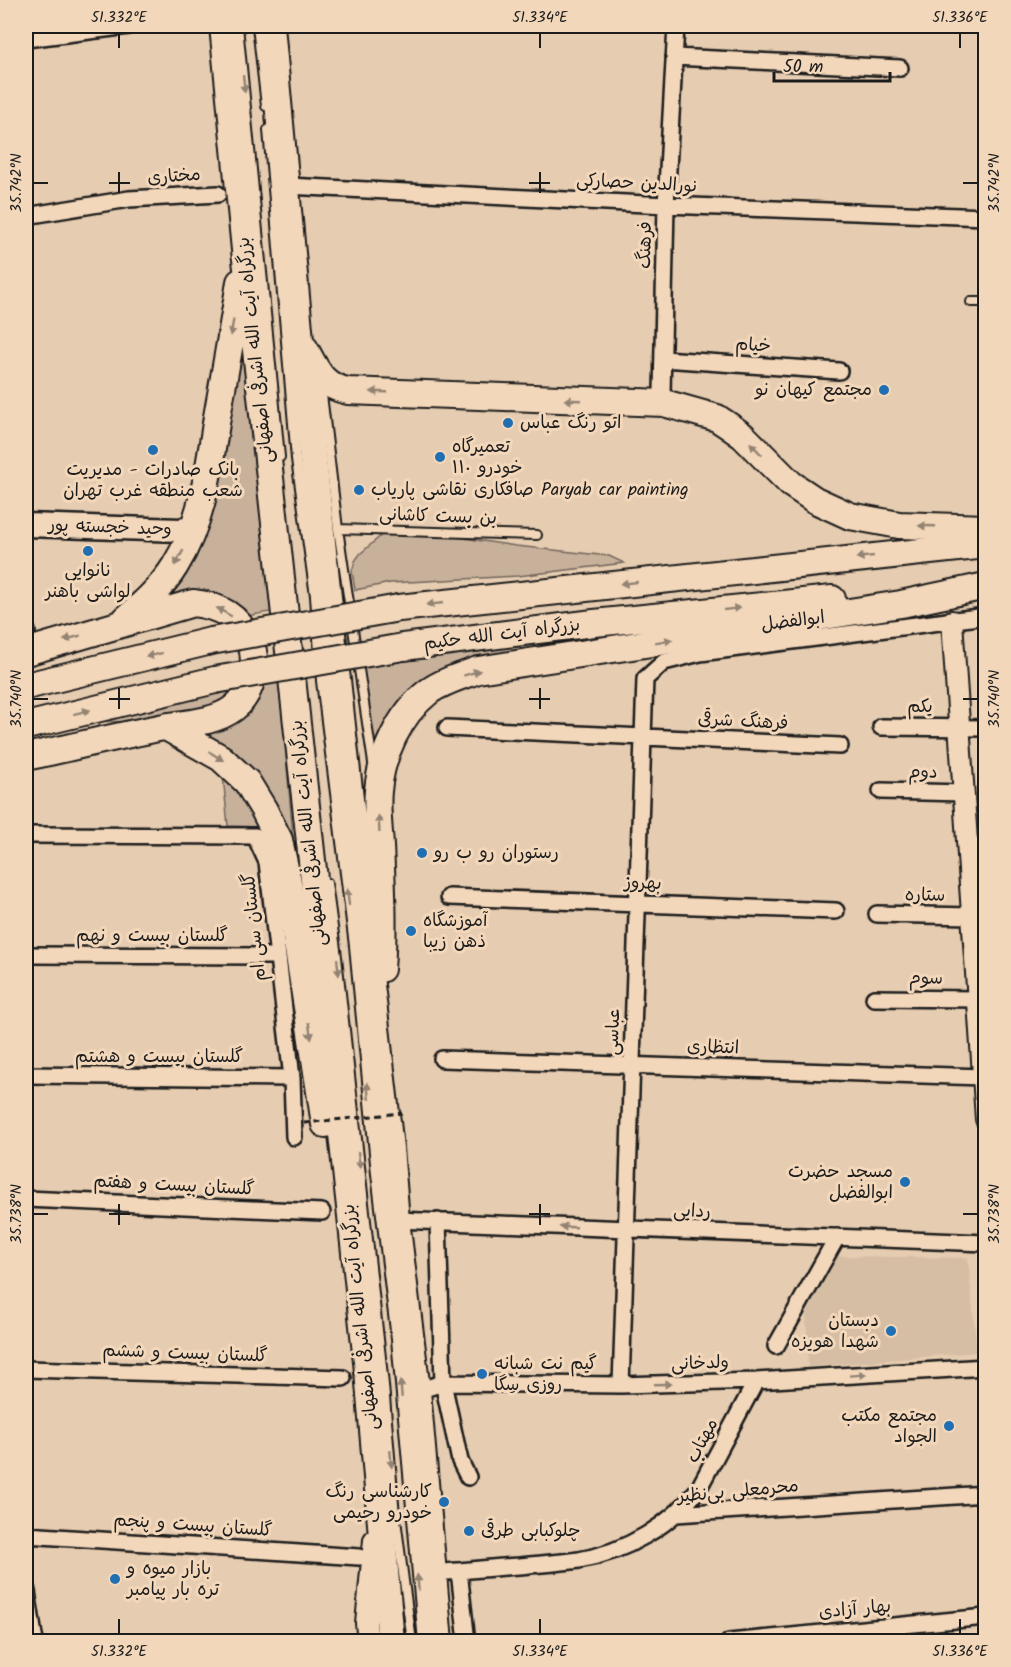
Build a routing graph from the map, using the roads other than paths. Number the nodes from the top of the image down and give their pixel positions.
1 (129, 26) edge
2 (257, 26) edge
3 (272, 26) edge
4 (675, 26) edge
5 (223, 29) edge
6 (26, 39) edge
7 (674, 57) junction
8 (900, 68) dead end
9 (266, 110) dead end
10 (267, 121) dead end
11 (287, 186) junction
12 (219, 194) dead end
13 (666, 205) junction
14 (26, 216) edge
15 (986, 217) edge
16 (245, 250) junction
17 (970, 302) dead end
18 (986, 302) edge
19 (300, 340) junction
20 (663, 358) junction
21 (839, 371) dead end
22 (320, 375) junction
23 (662, 393) dead end
24 (282, 472) dead end
25 (26, 525) edge
26 (194, 525) junction
27 (986, 528) edge
28 (338, 530) junction
29 (537, 535) dead end
30 (986, 545) edge
31 (986, 585) edge
32 (296, 612) dead end
33 (986, 616) edge
34 (952, 621) junction
35 (119, 625) junction
36 (298, 635) dead end
37 (26, 638) edge
38 (301, 659) dead end
39 (303, 671) dead end
40 (645, 680) joint
41 (26, 686) edge
42 (26, 726) edge
43 (166, 727) junction
44 (881, 727) dead end
45 (959, 727) junction
46 (447, 728) dead end
47 (986, 728) edge
48 (644, 737) junction
49 (840, 746) dead end
50 (26, 757) edge
51 (378, 791) junction
52 (881, 791) dead end
53 (964, 793) junction
54 (26, 835) edge
55 (976, 847) edge
56 (325, 869) dead end
57 (449, 897) dead end
58 (638, 904) junction
59 (836, 911) dead end
60 (877, 914) dead end
61 (972, 916) junction
62 (26, 955) edge
63 (278, 956) junction
64 (981, 969) edge
65 (874, 998) dead end
66 (978, 999) junction
67 (376, 1030) junction
68 (442, 1059) dead end
69 (632, 1065) junction
70 (26, 1075) edge
71 (983, 1077) junction
72 (292, 1078) junction
73 (985, 1106) edge
74 (294, 1137) dead end
75 (26, 1199) edge
76 (322, 1212) dead end
77 (396, 1220) junction
78 (438, 1221) junction
79 (351, 1222) junction
80 (627, 1229) junction
81 (837, 1237) junction
82 (986, 1243) edge
83 (776, 1346) dead end
84 (986, 1367) edge
85 (26, 1369) edge
86 (343, 1378) dead end
87 (756, 1382) junction
88 (443, 1383) junction
89 (621, 1385) junction
90 (417, 1390) junction
91 (468, 1477) dead end
92 (378, 1488) junction
93 (986, 1494) edge
94 (676, 1514) junction
95 (26, 1535) edge
96 (359, 1557) dead end
97 (459, 1572) junction
98 (432, 1573) junction
99 (26, 1585) edge
100 (986, 1617) edge
101 (365, 1635) edge
102 (35, 1641) edge
103 (391, 1641) edge
104 (412, 1641) edge
105 (423, 1641) edge
106 (439, 1641) edge
107 (467, 1641) edge
108 (729, 1641) edge

1 - 6 street
2 - 9 lane
3 - 11 highway
4 - 7 street, فرهنگ
5 - 16 highway, بزرگراه آیت الله اشرفی اصفهانی
5 -> 24 lane
7 - 8 street
7 - 13 street, فرهنگ
105 -> 10 lane
11 - 13 street, نورالدین حصارکی
11 - 19 highway
12 - 14 street, مختاری
13 - 15 street, نورالدین حصارکی
13 - 20 street, فرهنگ
16 -> 26 highway
16 - 79 highway, بزرگراه آیت الله اشرفی اصفهانی
17 - 18 lane
19 - 22 highway
19 - 67 highway
20 - 21 street, خیام
20 - 23 street, فرهنگ
27 -> 22 highway
22 - 28 lane
25 - 26 main road, وحید خجسته پور
26 -> 35 highway
28 - 29 lane, بن بست کاشانی
28 - 51 lane
30 -> 41 highway, بزرگراه آیت الله حکیم, bridge
42 -> 31 highway, بزرگراه آیت الله حکیم, bridge
51 -> 31 highway
32 - 36 lane
33 - 34 street, ابوالفضل
34 - 40 street, ابوالفضل
34 - 45 street
35 -> 37 highway
43 -> 35 highway
38 - 39 lane
40 - 48 street, عباسی
43 - 50 highway
43 -> 79 highway
44 - 45 street, یکم
45 - 47 street, یکم
45 - 53 street
46 - 48 street, فرهنگ شرقی
48 - 49 street, فرهنگ شرقی
48 - 58 street, عباسی
67 -> 51 highway
52 - 53 street, دوم
53 - 55 street
54 - 63 street, گلستان سی ام
55 - 61 street
56 -> 104 lane
57 - 58 street, بهروز
58 - 59 street, بهروز
58 - 69 street, عباسی
60 - 61 street, ستاره
61 - 64 street
62 - 63 street, گلستان بیست و نهم
63 - 72 street, گلستان سی ام
64 - 66 street
65 - 66 street, سوم
66 - 71 street
67 - 77 highway
68 - 69 street, انتظاری
69 - 71 street, انتظاری
69 - 80 street, عباسی
70 - 72 street, گلستان بیست و هشتم
71 - 73 street
72 - 74 street, گلستان سی ام
75 - 76 street, گلستان بیست و هفتم
77 - 78 street, ردایی
77 - 90 highway
80 -> 78 street, ردایی
78 - 88 street
79 - 92 highway, بزرگراه آیت الله اشرفی اصفهانی
80 - 81 street, ردایی
80 - 89 street, عباسی
81 - 82 street, ردایی
81 - 83 street
87 -> 84 street, ولدخانی
85 - 86 street, گلستان بیست و ششم
89 -> 87 street, ولدخانی
87 - 94 street, مهتاب
88 - 89 street, ولدخانی
88 - 90 street, ولدخانی
88 - 91 street
90 - 98 highway
92 - 101 street
92 - 103 highway, بزرگراه آیت الله اشرفی اصفهانی
93 - 94 street, محرمعلی بی‌نظیر
94 - 97 street, محرمعلی بی‌نظیر
95 - 96 street, گلستان بیست و پنجم
97 - 98 street, محرمعلی بی‌نظیر
97 - 107 street
98 - 106 highway
99 - 102 street
100 - 108 street, بهار آزادی

